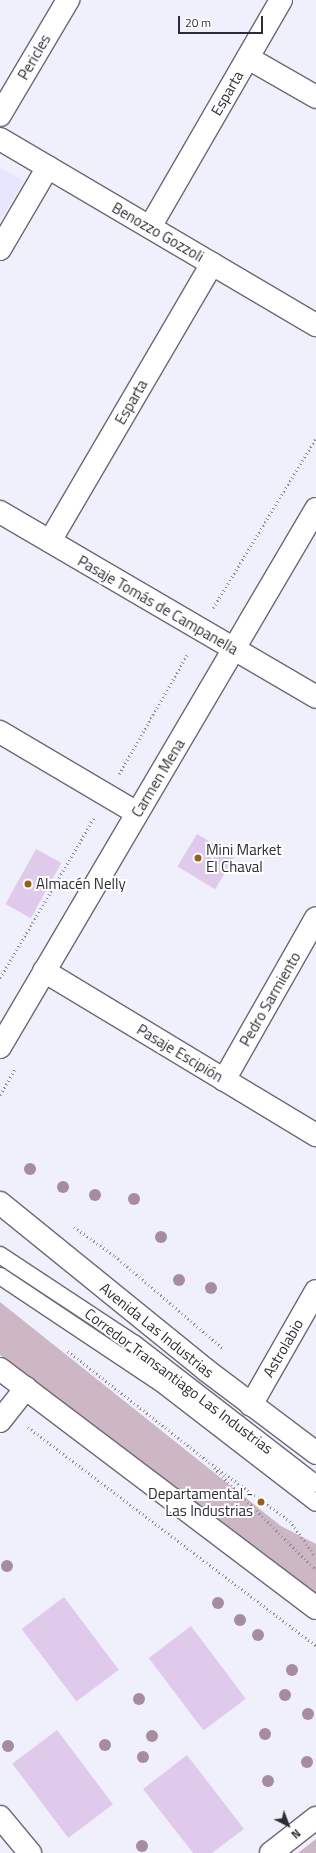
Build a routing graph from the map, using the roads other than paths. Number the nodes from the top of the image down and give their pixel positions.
1 (68, 0) edge
2 (281, 0) edge
3 (248, 58) junction
4 (316, 98) edge
5 (0, 115) edge
6 (0, 139) edge
7 (48, 167) junction
8 (150, 227) junction
9 (0, 249) edge
10 (212, 264) junction
11 (316, 325) edge
12 (316, 509) edge
13 (0, 512) edge
14 (50, 541) junction
15 (234, 649) junction
16 (316, 697) edge
17 (0, 732) edge
18 (137, 813) junction
19 (316, 918) edge
20 (44, 972) junction
21 (0, 1047) edge
22 (224, 1080) junction
23 (316, 1135) edge
24 (0, 1203) edge
25 (0, 1255) edge
26 (0, 1276) edge
27 (316, 1292) edge
28 (0, 1369) edge
29 (26, 1388) junction
30 (251, 1405) junction
31 (4, 1416) edge
32 (316, 1454) edge
33 (316, 1484) edge
34 (316, 1503) edge
35 (316, 1608) edge
36 (0, 1817) edge
37 (316, 1818) edge
38 (30, 1853) edge
39 (271, 1853) edge

1 - 5 street, Pericles
2 - 3 street, Esparta
3 - 4 street
3 - 8 street, Esparta
6 - 7 street, Benozzo Gozzoli
7 - 8 street, Benozzo Gozzoli
7 - 9 street
8 - 10 street, Benozzo Gozzoli
10 - 11 street, Benozzo Gozzoli
10 - 14 street, Esparta
12 - 15 street, Carmen Mena
13 - 14 street, Pasaje Tomás de Campanella
14 - 15 street, Pasaje Tomás de Campanella
15 - 16 street, Pasaje Tomás de Campanella
15 - 18 street, Carmen Mena
17 - 18 street
18 - 20 street, Carmen Mena
19 - 22 street, Pedro Sarmiento
20 - 21 street, Carmen Mena
20 - 22 street, Pasaje Escipión
22 - 23 street, Pasaje Escipión
24 - 30 street, Avenida Las Industrias
25 - 33 lane, Corredor Transantiago Las Industrias
26 - 34 lane, Corredor Transantiago Las Industrias
27 - 30 street, Astrolabio
28 - 29 street
29 - 31 street
29 - 35 street
30 - 32 street, Avenida Las Industrias
36 - 38 street
37 - 39 street

